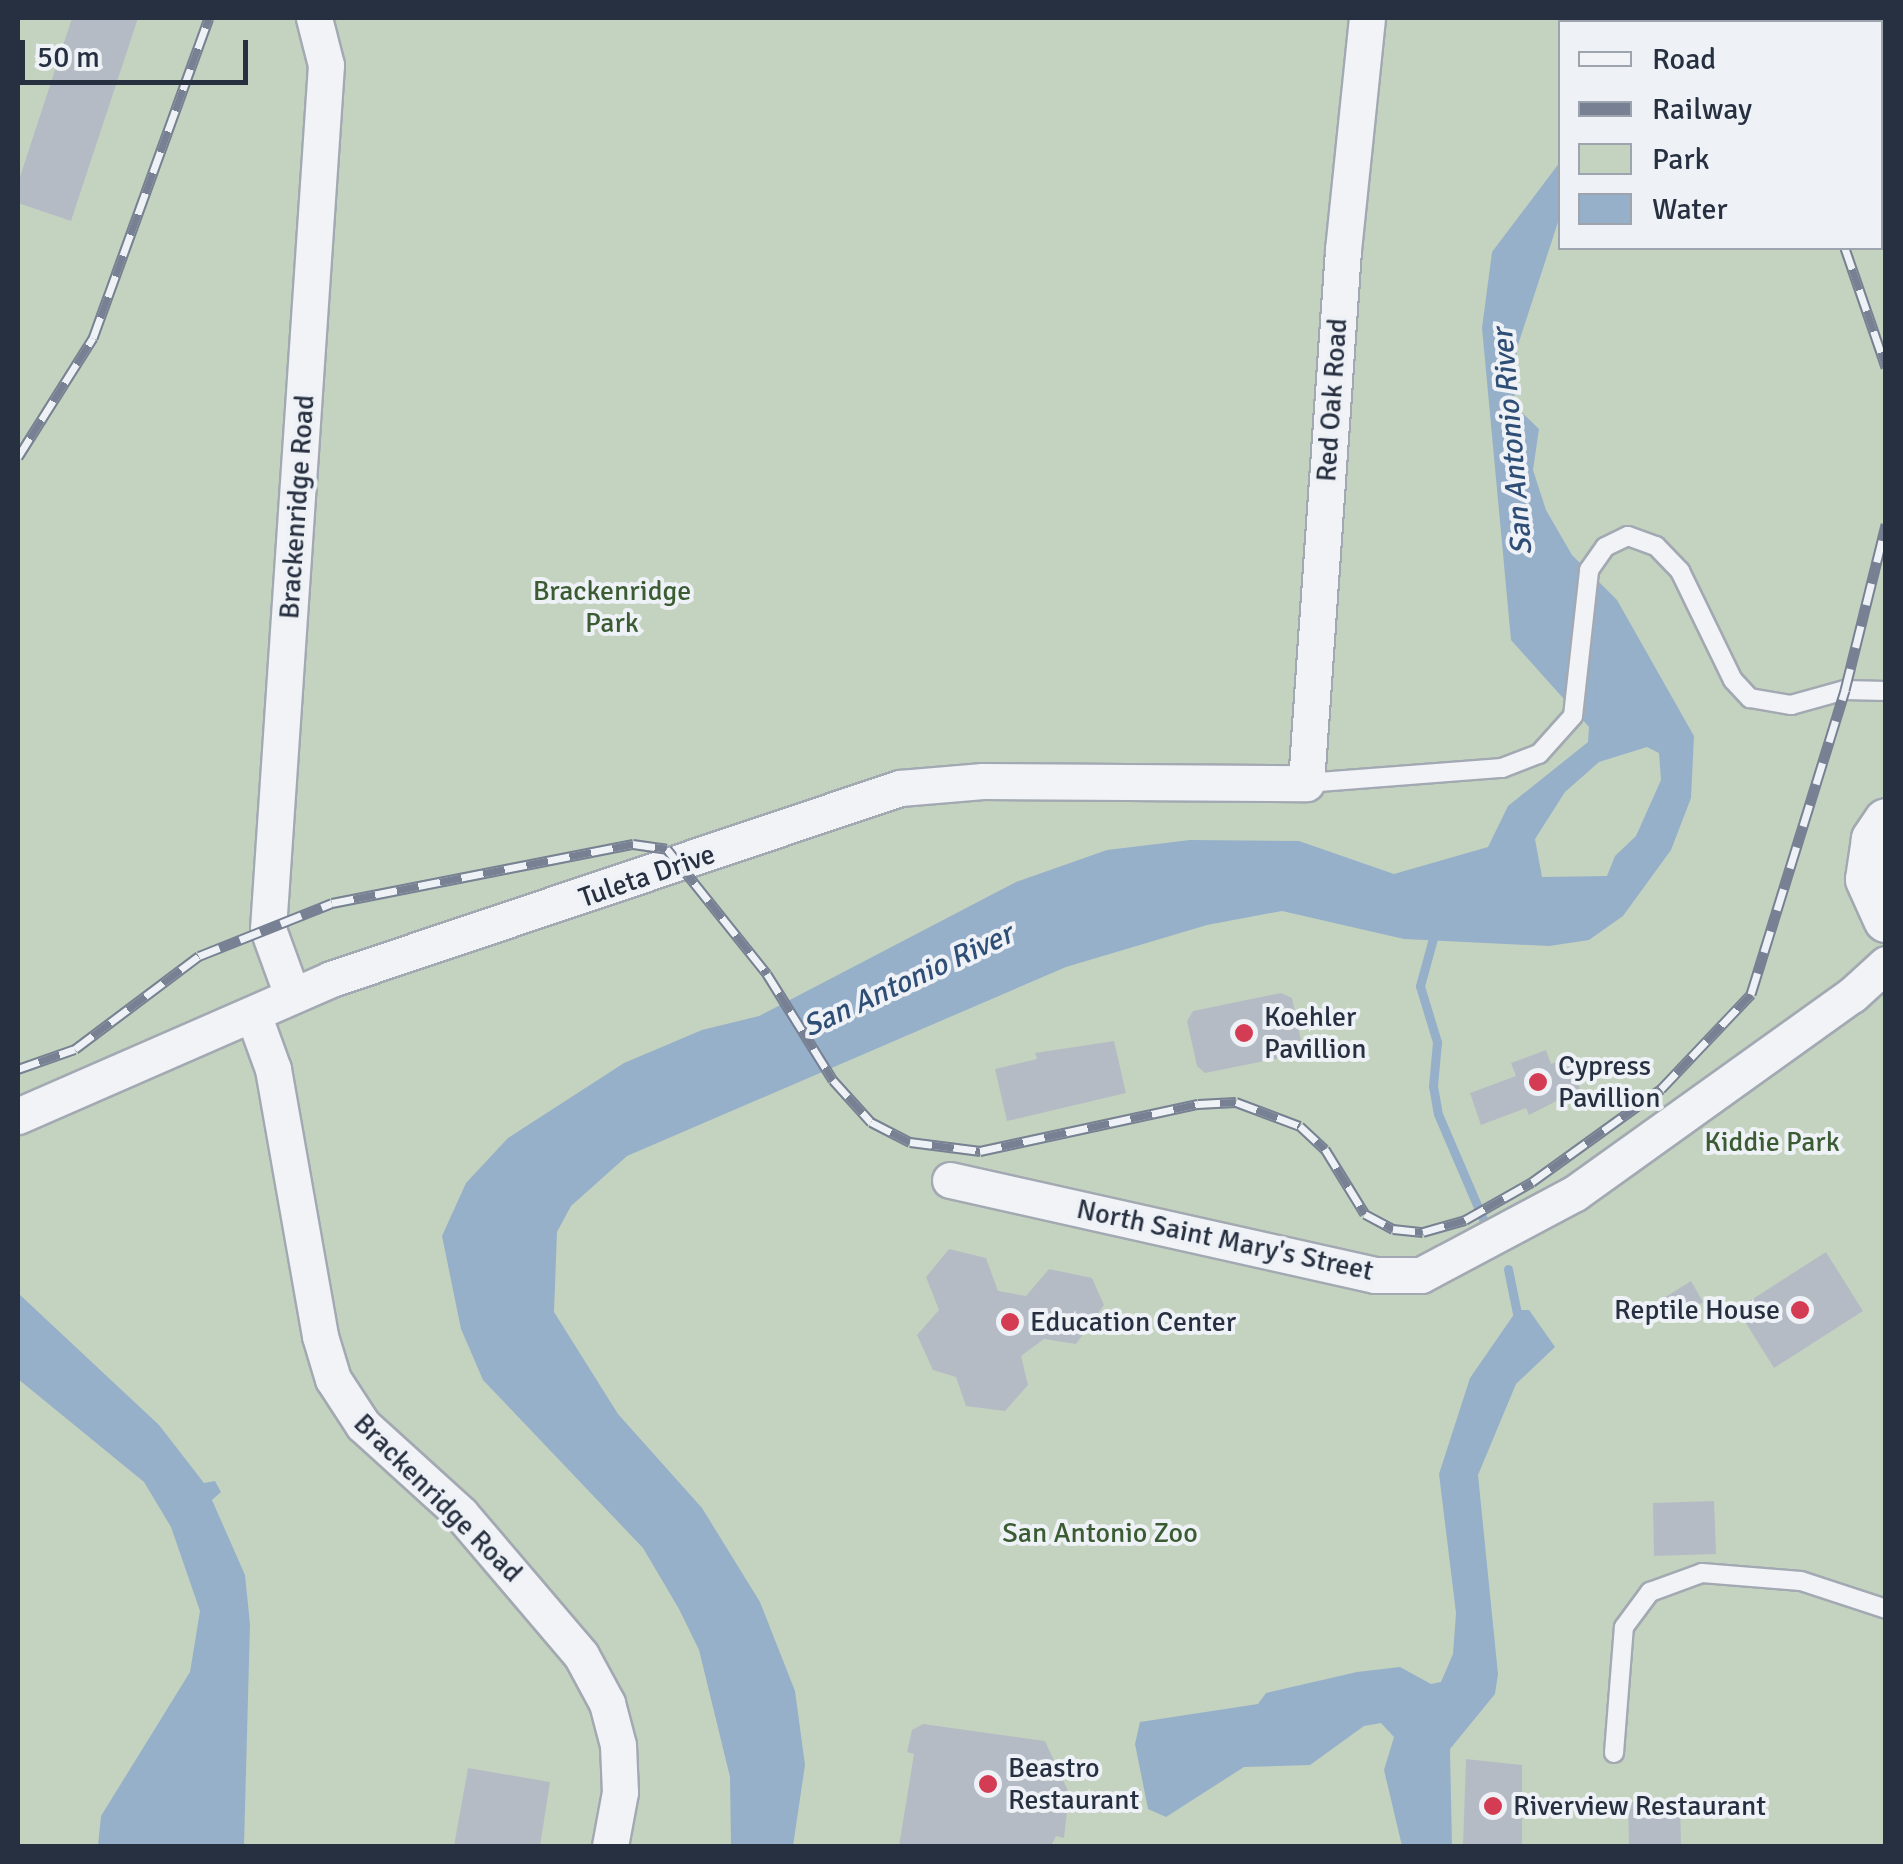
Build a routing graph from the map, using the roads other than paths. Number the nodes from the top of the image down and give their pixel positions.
1 (314, 18) edge
2 (1367, 18) edge
3 (1886, 691) edge
4 (1306, 783) junction
5 (1886, 821) edge
6 (1886, 919) edge
7 (1886, 964) edge
8 (292, 995) junction
9 (253, 1014) junction
10 (18, 1116) edge
11 (950, 1180) dead end
12 (1886, 1609) edge
13 (1614, 1752) dead end
14 (610, 1846) edge

1 - 8 street, Brackenridge Road
2 - 4 street, Red Oak Road
3 - 4 lane
4 - 8 street, Tuleta Drive
5 - 6 street
7 - 11 street, North Saint Mary's Street
8 - 9 street, Tuleta Drive
9 - 10 street, Tuleta Drive
9 - 14 street, Brackenridge Road
12 - 13 lane

